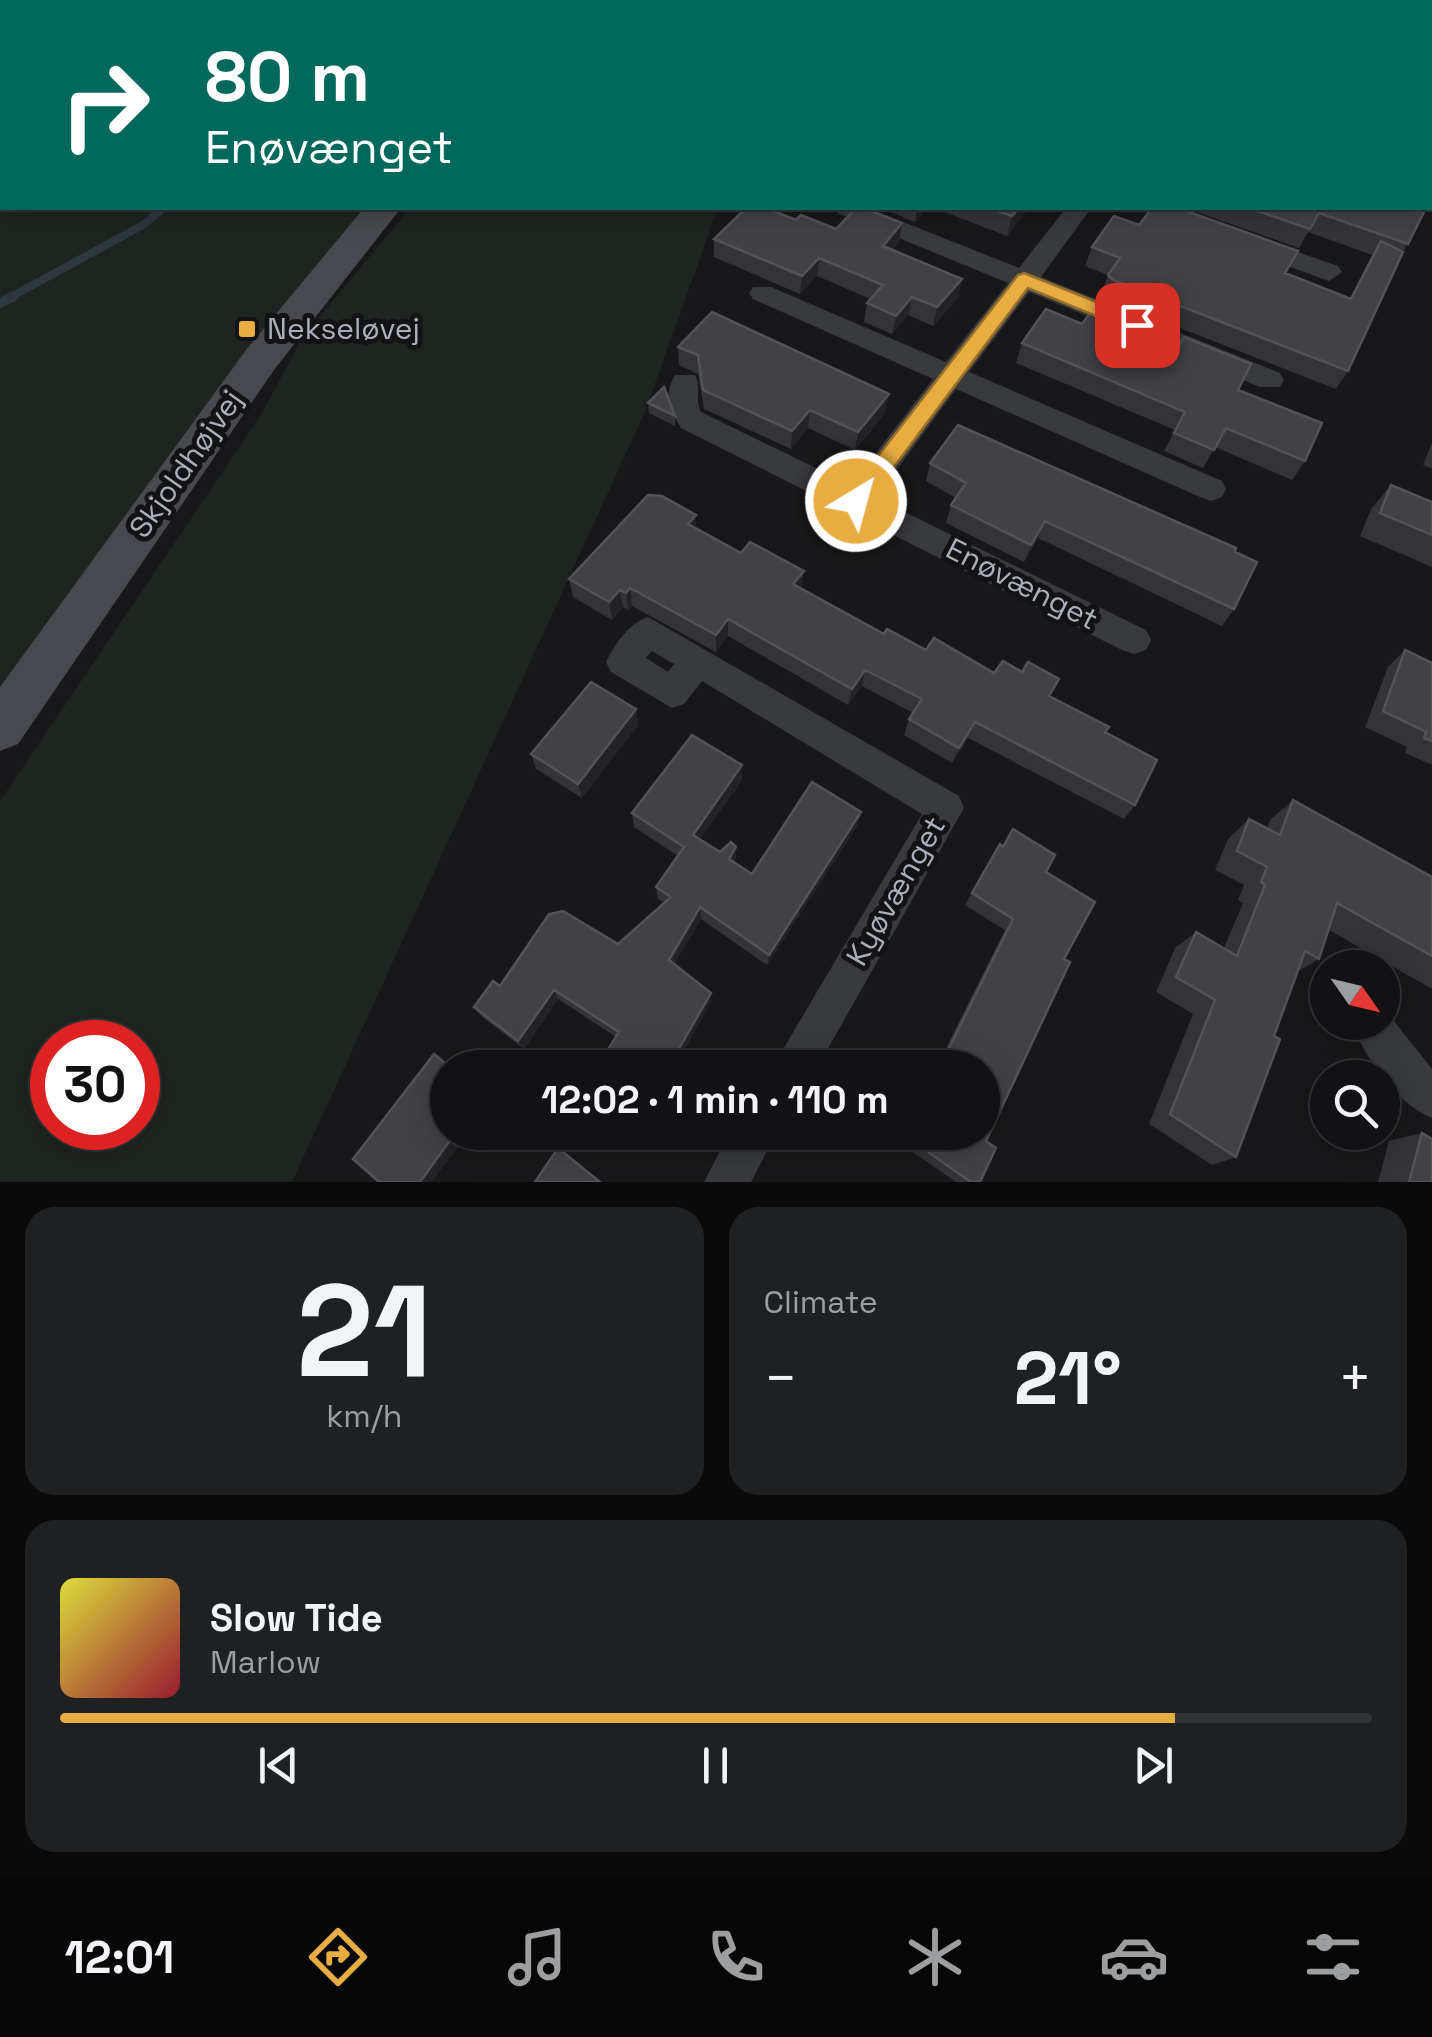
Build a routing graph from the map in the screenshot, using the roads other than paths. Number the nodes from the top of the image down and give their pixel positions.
1 (381, 210) edge
2 (852, 210) edge
3 (1077, 210) edge
4 (1222, 233) edge
5 (1329, 272) dead end
6 (1024, 279) junction
7 (762, 293) dead end
8 (950, 376) junction
9 (1270, 380) dead end
10 (685, 382) dead end
11 (1210, 489) dead end
12 (856, 501) junction
13 (1134, 640) dead end
14 (698, 660) dead end
15 (0, 728) edge
16 (1384, 1040) edge
17 (804, 1050) edge
18 (1432, 1097) edge
19 (745, 1150) edge
20 (726, 1182) edge

1 - 15 street, Skjoldhøjvej
2 - 6 street
3 - 6 street
4 - 5 street
6 - 8 street
6 - 9 street
7 - 8 street
8 - 11 street
8 - 12 street
10 - 12 street, Enøvænget
12 - 13 street, Enøvænget
14 - 17 street, Kyøvænget
16 - 18 street
19 - 20 street

